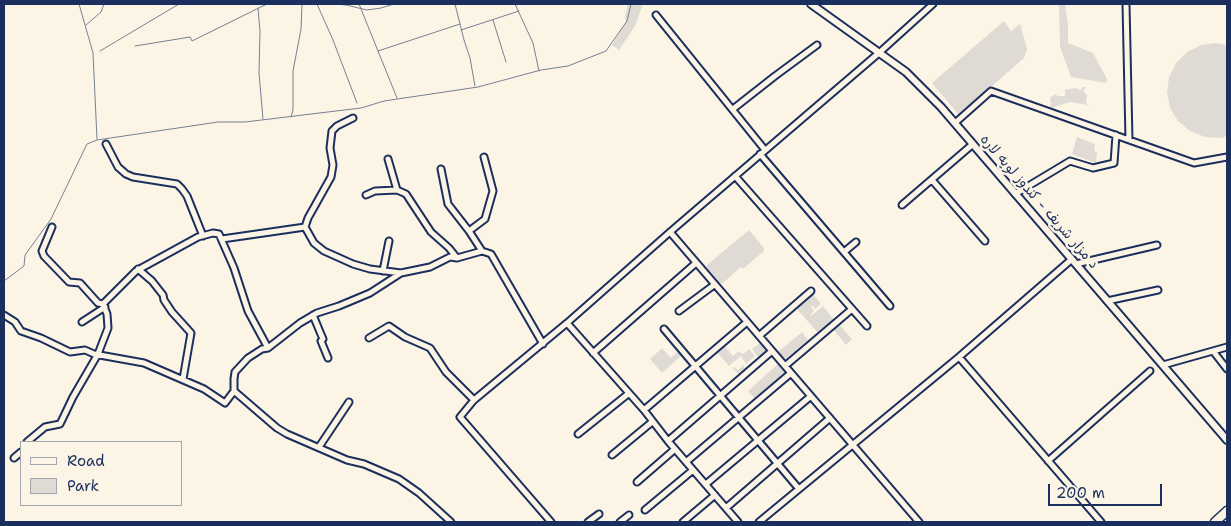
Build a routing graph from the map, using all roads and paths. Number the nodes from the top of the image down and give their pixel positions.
1 (811, 4) edge
2 (933, 4) edge
3 (1126, 4) edge
4 (656, 15) dead end
5 (817, 45) dead end
6 (880, 52) junction
7 (733, 109) junction
8 (352, 118) dead end
9 (955, 123) junction
10 (1116, 135) junction
11 (1129, 140) junction
12 (106, 144) dead end
13 (973, 144) junction
14 (765, 150) junction
15 (760, 154) junction
16 (484, 157) dead end
17 (1227, 157) edge
18 (388, 158) dead end
19 (441, 169) dead end
20 (735, 176) junction
21 (932, 180) junction
22 (397, 190) junction
23 (1015, 194) junction
24 (366, 195) dead end
25 (902, 204) dead end
26 (52, 227) dead end
27 (305, 227) junction
28 (469, 230) junction
29 (670, 232) junction
30 (203, 236) junction
31 (222, 239) junction
32 (388, 241) dead end
33 (985, 241) dead end
34 (856, 242) dead end
35 (1157, 244) dead end
36 (482, 251) junction
37 (844, 252) junction
38 (457, 258) junction
39 (1074, 261) junction
40 (696, 263) junction
41 (138, 269) junction
42 (383, 271) junction
43 (401, 273) junction
44 (714, 285) junction
45 (1158, 290) dead end
46 (811, 291) dead end
47 (1107, 301) junction
48 (104, 305) junction
49 (890, 306) dead end
50 (852, 309) junction
51 (679, 311) dead end
52 (4, 315) edge
53 (312, 316) junction
54 (82, 322) dead end
55 (747, 322) junction
56 (567, 323) junction
57 (867, 326) dead end
58 (664, 329) dead end
59 (759, 336) junction
60 (370, 338) dead end
61 (543, 344) junction
62 (1227, 347) edge
63 (268, 348) junction
64 (772, 351) junction
65 (1213, 351) junction
66 (593, 353) junction
67 (98, 354) junction
68 (959, 356) junction
69 (328, 358) dead end
70 (1163, 365) junction
71 (695, 366) junction
72 (785, 366) junction
73 (1227, 369) edge
74 (1150, 371) dead end
75 (791, 373) junction
76 (183, 379) junction
77 (234, 391) junction
78 (628, 394) junction
79 (720, 396) junction
80 (811, 396) junction
81 (474, 400) junction
82 (349, 402) dead end
83 (644, 410) junction
84 (739, 418) junction
85 (830, 418) junction
86 (652, 422) junction
87 (578, 434) dead end
88 (1227, 440) edge
89 (28, 441) edge
90 (668, 441) junction
91 (758, 441) junction
92 (853, 445) junction
93 (319, 447) junction
94 (675, 449) junction
95 (20, 453) edge
96 (612, 455) dead end
97 (14, 458) dead end
98 (1048, 461) junction
99 (686, 462) junction
100 (777, 464) junction
101 (693, 470) junction
102 (637, 482) dead end
103 (706, 484) junction
104 (799, 489) junction
105 (715, 495) junction
106 (726, 508) junction
107 (645, 510) dead end
108 (1227, 512) edge
109 (599, 514) dead end
110 (629, 515) dead end
111 (450, 522) edge
112 (552, 522) edge
113 (588, 522) edge
114 (620, 522) edge
115 (683, 522) edge
116 (738, 522) edge
117 (759, 522) edge
118 (919, 522) edge
119 (1101, 522) edge
120 (1217, 522) edge

1 - 6 main road, د مزار شریف - کندوز لویه لاره
2 - 6 street
3 - 11 street
4 - 7 street
5 - 7 street
6 - 9 main road, د مزار شریف - کندوز لویه لاره
6 - 14 street
7 - 14 street
8 - 27 street
9 - 10 street
9 - 13 main road, د مزار شریف - کندوز لویه لاره
10 - 11 street
10 - 23 street
11 - 17 street
12 - 30 street
13 - 21 street
13 - 23 main road, د مزار شریف - کندوز لویه لاره
14 - 15 street
15 - 20 street
15 - 37 street
16 - 28 street
18 - 22 street
19 - 28 street
20 - 29 street
20 - 50 street
21 - 25 street
21 - 33 street
22 - 24 street
22 - 38 street
23 - 39 main road, د مزار شریف - کندوز لویه لاره
26 - 48 street
27 - 31 street
27 - 42 street
28 - 36 street
29 - 40 street
29 - 56 street
30 - 31 street
30 - 41 street
31 - 63 street
32 - 42 street
34 - 37 street
35 - 39 street
36 - 38 street
36 - 61 street
37 - 49 street
38 - 43 street
39 - 47 main road, د مزار شریف - کندوز لویه لاره
39 - 68 street
40 - 44 street
40 - 66 street
41 - 48 street
41 - 76 street
42 - 43 street
43 - 53 street
44 - 51 street
44 - 55 street
45 - 47 street
46 - 59 street
47 - 70 main road, د مزار شریف - کندوز لویه لاره
48 - 54 street
48 - 67 street
50 - 57 street
50 - 72 street
52 - 67 street
53 - 63 street
53 - 69 street
55 - 59 street
55 - 71 street
56 - 61 street
56 - 66 street
58 - 71 street
59 - 64 street
60 - 81 street
61 - 81 street
62 - 65 street
63 - 77 street
64 - 72 street
64 - 79 street
65 - 70 street
65 - 73 street
66 - 78 street
67 - 76 street
67 - 89 street
68 - 92 street
68 - 98 street
70 - 88 main road, د مزار شریف - کندوز لویه لاره
71 - 79 street
71 - 83 street
72 - 75 street
74 - 98 street
75 - 80 street
75 - 84 street
76 - 77 street
77 - 93 street
78 - 83 street
78 - 87 street
79 - 84 street
79 - 90 street
80 - 85 street
80 - 91 street
81 - 112 street
82 - 93 street
83 - 86 street
84 - 91 street
84 - 99 street
85 - 92 street
85 - 100 street
86 - 90 street
86 - 96 street
90 - 94 street
91 - 100 street
91 - 103 street
92 - 104 street
92 - 118 street
93 - 111 street
94 - 99 street
94 - 102 street
95 - 97 street
98 - 119 street
99 - 101 street
100 - 104 street
100 - 106 street
101 - 103 street
101 - 107 street
103 - 105 street
104 - 117 street
105 - 106 street
105 - 115 street
106 - 116 street
108 - 120 highway
109 - 113 street
110 - 114 street

